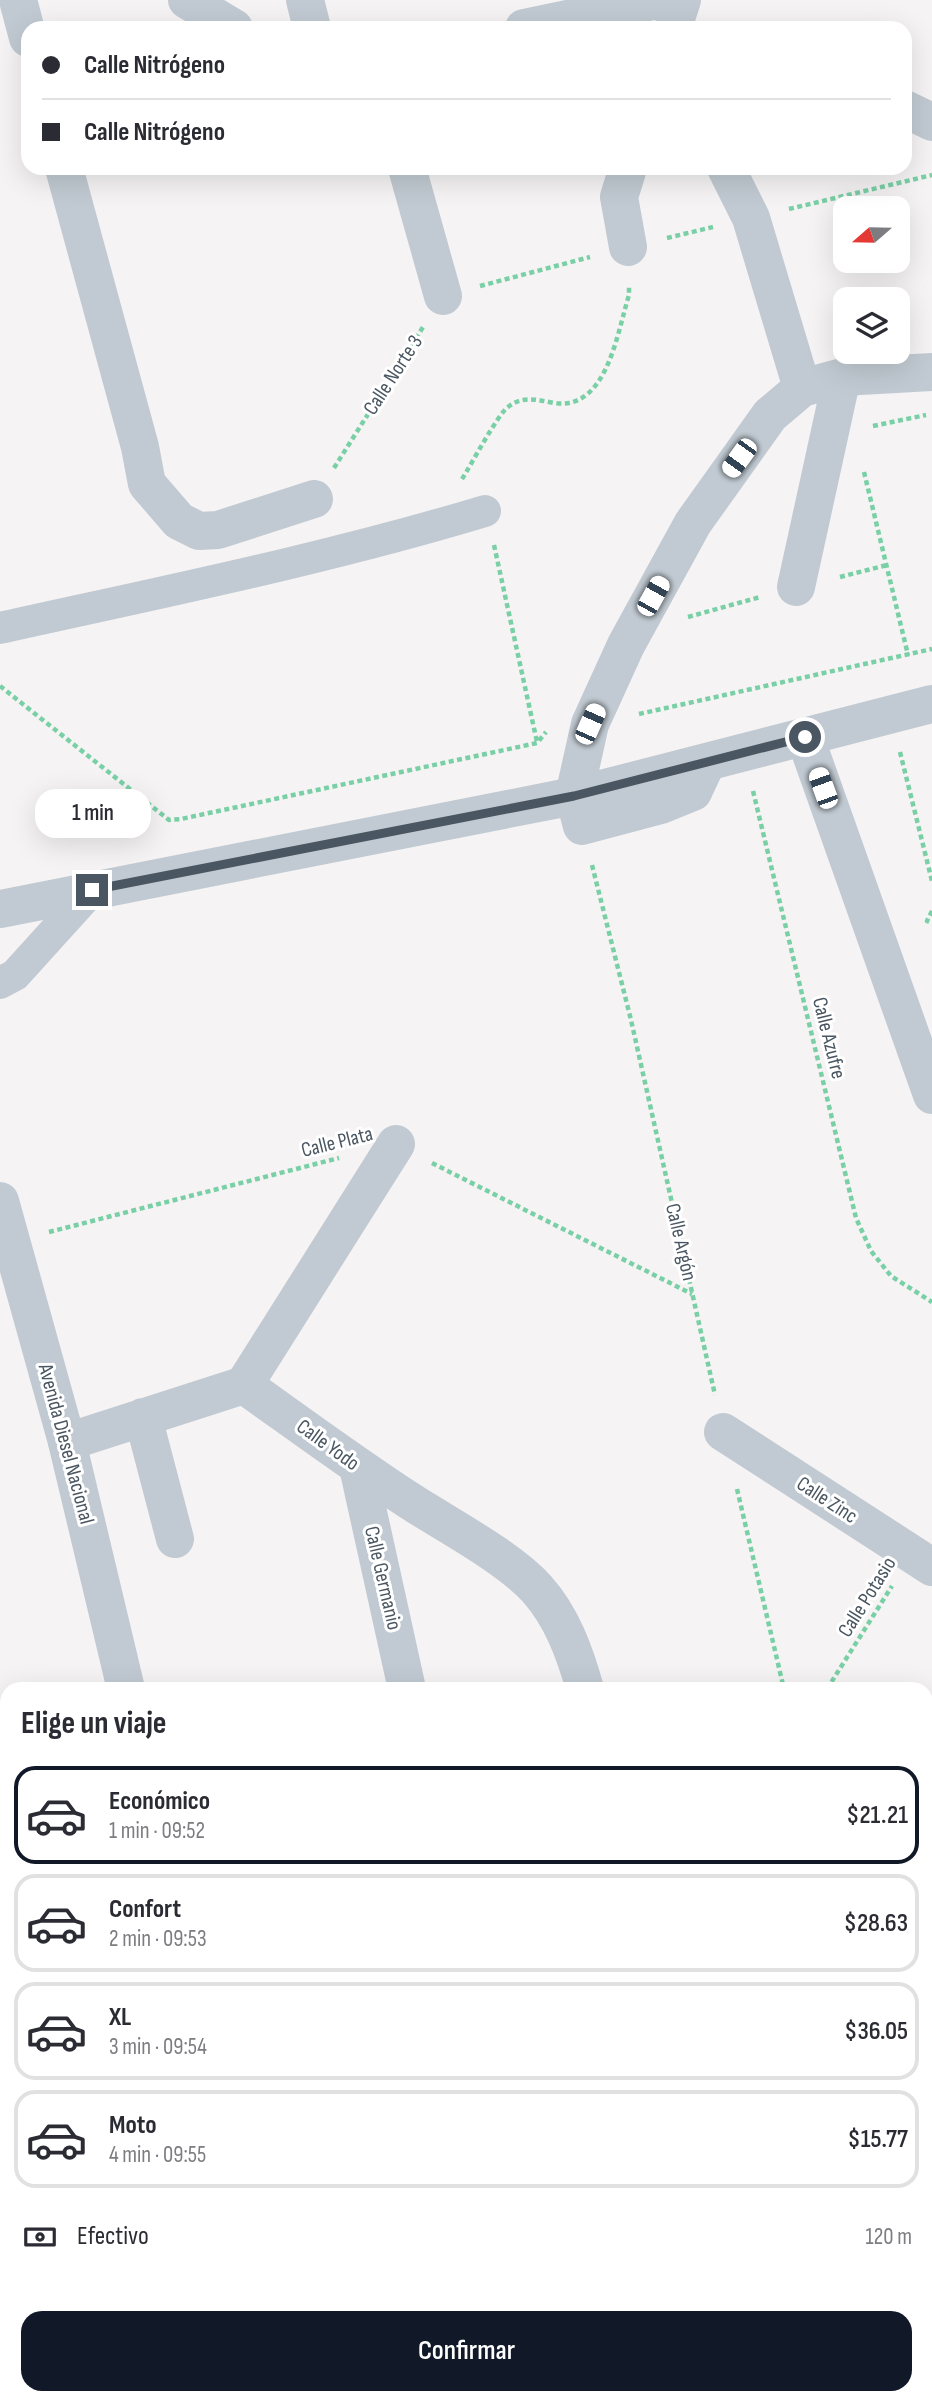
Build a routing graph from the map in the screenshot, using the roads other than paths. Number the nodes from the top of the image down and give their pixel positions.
1 (18, 0) edge
2 (187, 0) edge
3 (304, 0) edge
4 (658, 0) edge
5 (682, 0) edge
6 (24, 21) edge
7 (222, 21) edge
8 (310, 21) edge
9 (558, 21) edge
10 (675, 21) edge
11 (932, 98) edge
12 (912, 105) edge
13 (912, 112) edge
14 (932, 122) edge
15 (66, 175) edge
16 (409, 175) edge
17 (626, 175) edge
18 (730, 175) edge
19 (628, 247) road end
20 (443, 296) road end
21 (932, 372) edge
22 (842, 377) junction
23 (802, 388) junction
24 (314, 499) road end
25 (489, 525) road end
26 (796, 587) road end
27 (0, 628) edge
28 (932, 704) edge
29 (805, 737) junction
30 (578, 811) junction
31 (92, 890) junction
32 (0, 909) edge
33 (0, 983) edge
34 (932, 1095) edge
35 (396, 1144) road end
36 (0, 1201) edge
37 (244, 1385) junction
38 (143, 1417) junction
39 (723, 1432) road end
40 (67, 1442) junction
41 (358, 1467) junction
42 (175, 1539) dead end
43 (922, 1561) edge
44 (124, 1682) edge
45 (405, 1682) edge
46 (583, 1682) edge

1 - 6 street
2 - 7 street
3 - 8 street
4 - 9 street
5 - 10 street
11 - 12 street
13 - 14 street
15 - 24 street
16 - 20 street
17 - 19 street
18 - 23 street
21 - 22 street
22 - 23 street
22 - 26 street
23 - 30 street
25 - 27 street
28 - 29 street
29 - 30 street
29 - 34 street
30 - 31 street
31 - 32 street
31 - 33 street
35 - 37 street
36 - 40 street, Avenida Diesel Nacional
37 - 38 street
37 - 41 street, Calle Yodo
38 - 40 street
38 - 42 street
39 - 43 street, Calle Zinc
40 - 44 street, Avenida Diesel Nacional
41 - 45 street, Calle Germanio
41 - 46 street, Calle Yodo

